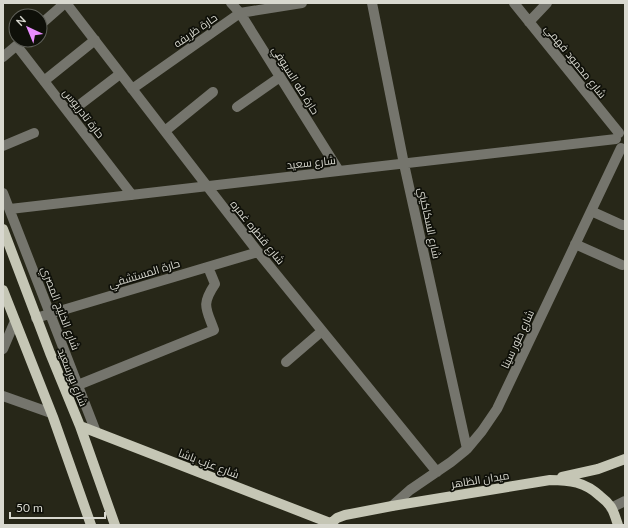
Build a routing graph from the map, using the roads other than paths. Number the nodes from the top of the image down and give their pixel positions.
1 (65, 3) edge
2 (231, 3) edge
3 (302, 3) edge
4 (372, 3) edge
5 (514, 3) edge
6 (547, 3) edge
7 (263, 6) edge
8 (240, 13) junction
9 (48, 18) edge
10 (529, 22) junction
11 (95, 40) junction
12 (14, 48) edge
13 (23, 48) edge
14 (3, 57) edge
15 (120, 74) junction
16 (280, 77) junction
17 (44, 81) junction
18 (132, 89) junction
19 (213, 92) dead end
20 (237, 107) dead end
21 (69, 113) junction
22 (165, 131) junction
23 (34, 133) dead end
24 (621, 140) edge
25 (3, 146) edge
26 (404, 164) junction
27 (339, 171) junction
28 (206, 186) junction
29 (3, 192) edge
30 (132, 195) junction
31 (10, 209) junction
32 (591, 211) junction
33 (625, 225) edge
34 (3, 229) edge
35 (575, 244) junction
36 (258, 252) junction
37 (622, 265) dead end
38 (208, 267) junction
39 (3, 290) edge
40 (50, 314) junction
41 (36, 318) junction
42 (15, 320) junction
43 (322, 331) junction
44 (3, 349) edge
45 (286, 362) dead end
46 (78, 385) junction
47 (3, 396) edge
48 (52, 413) junction
49 (80, 426) junction
50 (96, 432) junction
51 (467, 448) junction
52 (625, 459) edge
53 (437, 472) junction
54 (550, 480) junction
55 (625, 502) edge
56 (392, 506) junction
57 (611, 508) junction
58 (330, 524) edge
59 (91, 525) edge
60 (115, 525) edge
61 (618, 525) edge

1 - 9 street
1 - 11 street, شارع قنطره غمره
2 - 8 street, حارة طه السيوفي
3 - 7 street, حارة ظريفه
4 - 26 street, شارع السكاكيني
5 - 10 street, شارع محمود فهمي
6 - 10 street
7 - 8 street, حارة ظريفه
8 - 16 street, حارة طه السيوفي
8 - 18 street, حارة ظريفه
10 - 24 street, شارع محمود فهمي
11 - 15 street, شارع قنطره غمره
11 - 17 street
12 - 14 street
13 - 17 street, حارة تادريوس
15 - 18 street, شارع قنطره غمره
15 - 21 street
16 - 20 street
16 - 27 street, حارة طه السيوفي
17 - 21 street, حارة تادريوس
18 - 22 street, شارع قنطره غمره
19 - 22 street
21 - 30 street, حارة تادريوس
22 - 28 street, شارع قنطره غمره
23 - 25 street
24 - 26 street, شارع سعيد
24 - 32 street, شارع طور سينا
26 - 27 street, شارع سعيد
26 - 51 street, شارع السكاكيني
27 - 28 street, شارع سعيد
28 - 30 street, شارع سعيد
28 - 36 street, شارع قنطره غمره
29 - 31 street, شارع الخليج المصري
30 - 31 street, شارع سعيد
31 - 40 street, شارع الخليج المصري
32 - 33 street
32 - 35 street, شارع طور سينا
34 - 41 main road, شارع بورسعيد
35 - 37 street
35 - 51 street, شارع طور سينا
36 - 38 street, حارة المستشفي
36 - 43 street, شارع قنطره غمره
38 - 40 street, حارة المستشفي
38 - 46 street
39 - 42 main road
40 - 41 street, حارة المستشفي
40 - 46 street, شارع الخليج المصري
41 - 49 main road, شارع بورسعيد
42 - 44 street
42 - 48 main road
43 - 45 street
43 - 53 street, شارع قنطره غمره
46 - 50 street, شارع الخليج المصري
47 - 48 street
48 - 59 main road
49 - 50 main road, شارع عزب باشا
49 - 60 main road, شارع بورسعيد
50 - 58 main road, شارع عزب باشا
51 - 53 street, شارع طور سينا
52 - 54 main road
53 - 56 street, شارع طور سينا
54 - 56 main road, ميدان الظاهر
54 - 57 main road, ميدان الظاهر
55 - 57 street
56 - 58 main road, ميدان الظاهر
57 - 61 main road, ميدان الظاهر

